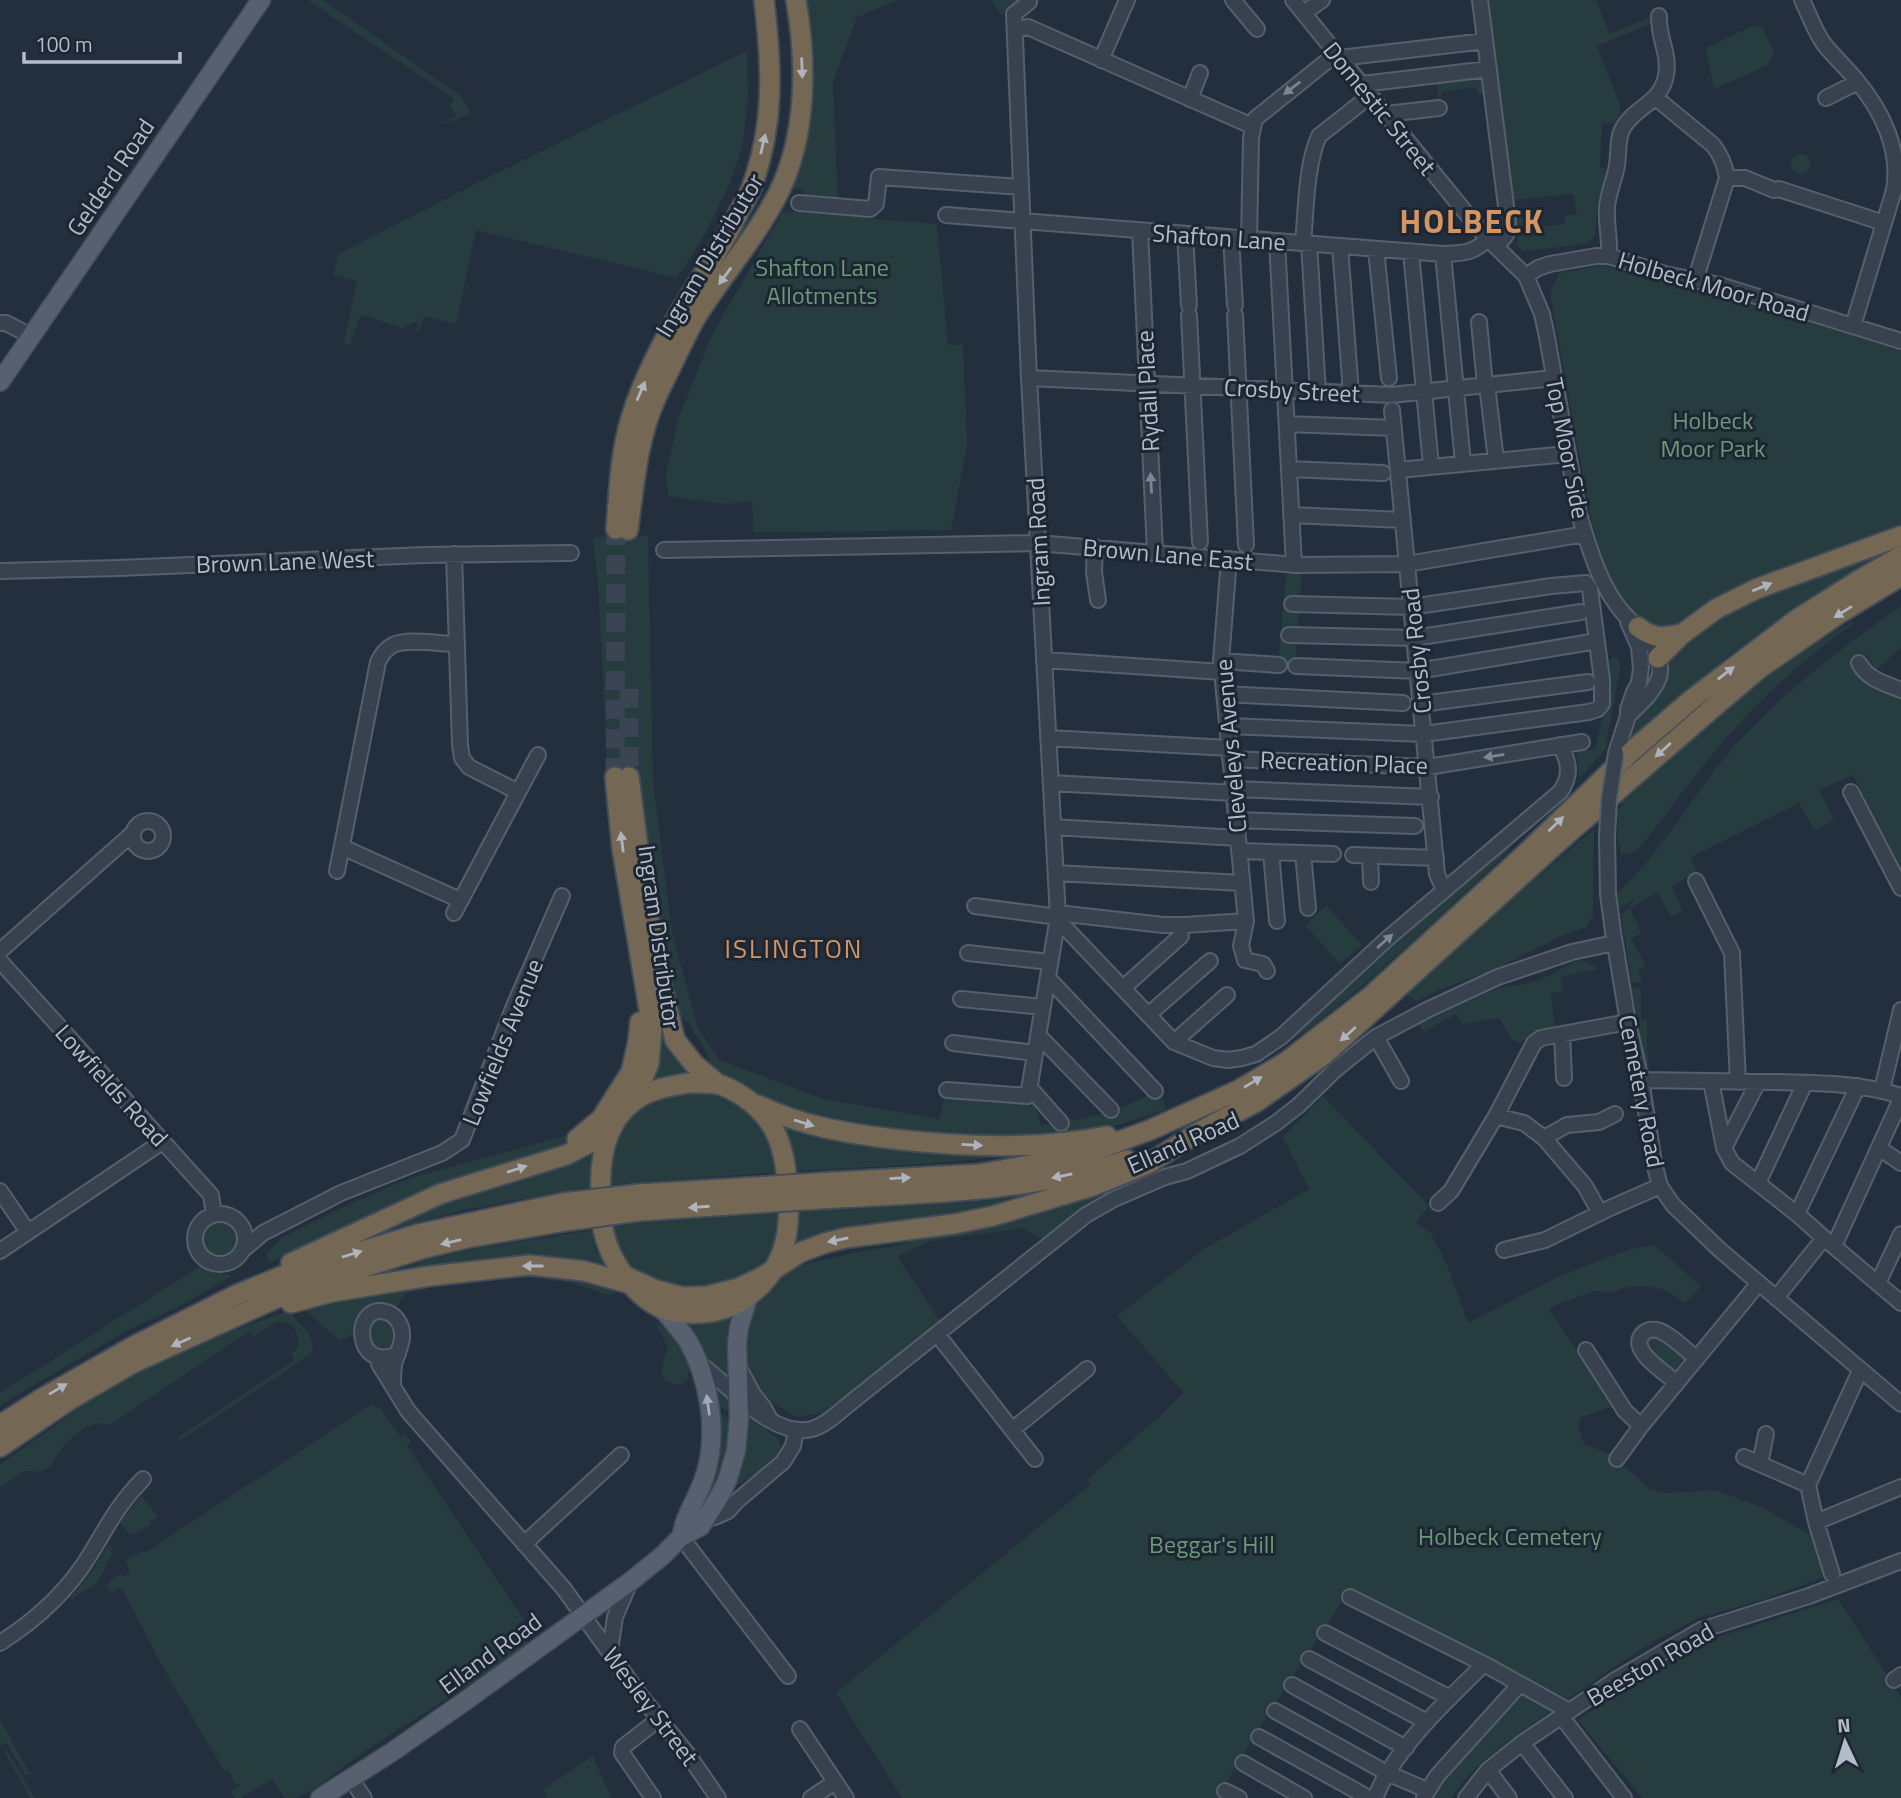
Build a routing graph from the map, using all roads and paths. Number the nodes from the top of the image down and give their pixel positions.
1 (261, 0) edge
2 (764, 0) edge
3 (796, 0) edge
4 (1126, 0) edge
5 (1233, 0) edge
6 (1293, 0) edge
7 (1322, 0) edge
8 (1480, 0) edge
9 (1802, 0) edge
10 (1029, 2) dead end
11 (1304, 13) junction
12 (1659, 16) dead end
13 (1257, 29) dead end
14 (1015, 30) junction
15 (1485, 41) junction
16 (1338, 56) junction
17 (1101, 60) junction
18 (1489, 69) junction
19 (1200, 74) dead end
20 (1858, 82) junction
21 (1366, 90) junction
22 (1656, 98) junction
23 (1826, 98) dead end
24 (1190, 99) junction
25 (1439, 107) dead end
26 (1386, 114) junction
27 (1252, 127) junction
28 (1727, 177) junction
29 (1899, 179) edge
30 (1021, 187) junction
31 (799, 203) dead end
32 (946, 215) dead end
33 (1890, 219) edge
34 (1023, 221) junction
35 (1140, 230) junction
36 (1185, 234) junction
37 (1231, 237) junction
38 (1249, 239) junction
39 (1277, 241) junction
40 (1306, 243) junction
41 (1492, 243) junction
42 (1340, 246) junction
43 (1376, 249) junction
44 (1411, 252) junction
45 (1443, 254) junction
46 (1609, 256) junction
47 (1526, 276) junction
48 (1695, 281) junction
49 (1479, 322) dead end
50 (0, 323) edge
51 (1853, 326) junction
52 (31, 337) junction
53 (1901, 341) edge
54 (1029, 378) junction
55 (1554, 378) junction
56 (1389, 379) dead end
57 (0, 382) edge
58 (1146, 383) junction
59 (1486, 385) junction
60 (1193, 386) junction
61 (1240, 388) junction
62 (1456, 388) junction
63 (1284, 390) junction
64 (1423, 391) junction
65 (1318, 392) junction
66 (1351, 393) junction
67 (1392, 410) dead end
68 (1287, 424) junction
69 (1394, 428) junction
70 (1568, 454) junction
71 (1496, 460) junction
72 (1463, 463) junction
73 (1431, 466) junction
74 (1289, 469) junction
75 (1398, 470) junction
76 (1383, 473) dead end
77 (1291, 515) junction
78 (1403, 520) junction
79 (1585, 534) junction
80 (1901, 536) edge
81 (1038, 542) junction
82 (1200, 542) dead end
83 (1247, 545) dead end
84 (1095, 547) junction
85 (664, 550) dead end
86 (1155, 551) junction
87 (571, 553) dead end
88 (454, 554) junction
89 (1901, 556) edge
90 (1229, 559) junction
91 (1407, 564) junction
92 (1294, 565) junction
93 (0, 571) edge
94 (1901, 576) edge
95 (1098, 600) dead end
96 (1292, 604) dead end
97 (1411, 607) junction
98 (1581, 612) dead end
99 (1631, 621) junction
100 (1682, 634) junction
101 (1289, 635) dead end
102 (1414, 638) junction
103 (1597, 641) junction
104 (457, 644) junction
105 (1658, 658) junction
106 (1044, 660) junction
107 (1859, 663) dead end
108 (1279, 665) dead end
109 (1296, 666) dead end
110 (1221, 667) junction
111 (1418, 671) junction
112 (1588, 682) dead end
113 (1639, 683) junction
114 (1901, 690) edge
115 (1224, 694) junction
116 (1403, 703) dead end
117 (1421, 704) junction
118 (1628, 716) junction
119 (1227, 726) junction
120 (1424, 734) junction
121 (1048, 738) junction
122 (1583, 742) dead end
123 (1560, 746) junction
124 (1230, 753) junction
125 (538, 755) dead end
126 (1428, 767) junction
127 (1051, 783) junction
128 (1233, 791) junction
129 (518, 792) junction
130 (1851, 792) dead end
131 (1431, 797) junction
132 (1236, 820) junction
133 (1415, 826) dead end
134 (1053, 827) junction
135 (133, 833) dead end
136 (1239, 844) junction
137 (342, 846) junction
138 (1271, 852) junction
139 (1303, 853) junction
140 (1333, 854) dead end
141 (1353, 855) dead end
142 (1370, 856) junction
143 (1436, 858) junction
144 (337, 871) dead end
145 (1056, 873) junction
146 (1371, 881) dead end
147 (1696, 881) dead end
148 (1242, 883) junction
149 (1901, 888) edge
150 (1444, 890) junction
151 (562, 896) dead end
152 (975, 906) dead end
153 (1308, 908) dead end
154 (1058, 916) junction
155 (1277, 921) dead end
156 (1245, 927) junction
157 (1181, 936) dead end
158 (1614, 943) junction
159 (0, 951) edge
160 (968, 953) dead end
161 (1245, 960) junction
162 (0, 961) edge
163 (1210, 961) dead end
164 (1050, 962) junction
165 (641, 963) junction
166 (1267, 971) dead end
167 (1246, 976) dead end
168 (1048, 978) junction
169 (1123, 988) junction
170 (1227, 995) dead end
171 (961, 999) dead end
172 (1043, 1007) junction
173 (1901, 1010) edge
174 (1149, 1015) junction
175 (1628, 1022) junction
176 (1562, 1034) junction
177 (1038, 1035) junction
178 (1376, 1037) junction
179 (1174, 1042) junction
180 (953, 1044) dead end
181 (1035, 1053) junction
182 (1564, 1078) dead end
183 (1641, 1080) junction
184 (1401, 1081) dead end
185 (1711, 1082) junction
186 (1738, 1082) junction
187 (1758, 1082) junction
188 (1805, 1083) junction
189 (718, 1084) junction
190 (1858, 1086) junction
191 (1030, 1088) junction
192 (947, 1090) dead end
193 (1149, 1090) dead end
194 (1882, 1090) junction
195 (1901, 1098) edge
196 (634, 1101) junction
197 (754, 1104) junction
198 (1102, 1107) dead end
199 (1192, 1112) junction
200 (1615, 1114) dead end
201 (1496, 1116) junction
202 (1052, 1119) dead end
203 (609, 1133) junction
204 (1197, 1133) junction
205 (1544, 1138) junction
206 (162, 1142) junction
207 (1724, 1148) junction
208 (1879, 1148) junction
209 (544, 1161) junction
210 (1901, 1163) edge
211 (1758, 1183) junction
212 (1660, 1186) junction
213 (834, 1190) junction
214 (0, 1191) edge
215 (1438, 1203) dead end
216 (1600, 1213) junction
217 (214, 1214) junction
218 (1797, 1214) junction
219 (243, 1227) junction
220 (28, 1232) junction
221 (263, 1233) junction
222 (1901, 1234) edge
223 (1829, 1242) junction
224 (244, 1249) junction
225 (1504, 1250) dead end
226 (0, 1251) edge
227 (775, 1267) junction
228 (628, 1280) junction
229 (294, 1282) junction
230 (1759, 1283) junction
231 (1878, 1283) junction
232 (748, 1298) junction
233 (1776, 1298) junction
234 (1901, 1303) edge
235 (660, 1307) junction
236 (937, 1334) junction
237 (1587, 1350) dead end
238 (398, 1354) junction
239 (378, 1357) junction
240 (1697, 1359) junction
241 (697, 1362) junction
242 (738, 1367) junction
243 (1087, 1369) dead end
244 (1860, 1371) junction
245 (1677, 1383) junction
246 (393, 1387) junction
247 (739, 1398) junction
248 (1901, 1404) edge
249 (770, 1419) junction
250 (0, 1425) edge
251 (1641, 1426) junction
252 (796, 1430) junction
253 (1012, 1430) junction
254 (1766, 1434) dead end
255 (0, 1447) edge
256 (621, 1455) dead end
257 (1744, 1457) dead end
258 (1035, 1459) dead end
259 (1617, 1459) dead end
260 (1760, 1464) junction
261 (143, 1479) dead end
262 (1808, 1485) junction
263 (1901, 1487) edge
264 (706, 1519) junction
265 (1816, 1522) junction
266 (681, 1537) junction
267 (524, 1544) junction
268 (1901, 1561) edge
269 (1832, 1574) dead end
270 (631, 1580) junction
271 (1350, 1597) dead end
272 (584, 1614) junction
273 (1325, 1633) dead end
274 (0, 1643) edge
275 (610, 1651) junction
276 (1309, 1659) dead end
277 (1484, 1664) junction
278 (788, 1676) dead end
279 (1520, 1684) junction
280 (1292, 1685) dead end
281 (1450, 1698) junction
282 (1275, 1711) dead end
283 (1565, 1714) junction
284 (659, 1719) junction
285 (1427, 1722) junction
286 (800, 1729) dead end
287 (1259, 1737) dead end
288 (1522, 1743) junction
289 (1406, 1748) junction
290 (1243, 1763) dead end
291 (1488, 1770) junction
292 (1387, 1773) junction
293 (351, 1779) junction
294 (835, 1782) junction
295 (1425, 1794) edge
296 (320, 1798) edge
297 (364, 1798) edge
298 (653, 1798) edge
299 (719, 1798) edge
300 (811, 1798) edge
301 (846, 1798) edge
302 (1304, 1798) edge
303 (1369, 1798) edge
304 (1375, 1798) edge
305 (1466, 1798) edge
306 (1509, 1798) edge
307 (1564, 1798) edge
308 (1624, 1798) edge

1 - 52 main road, Gelderd Road
3 -> 2 highway, Ingram Distributor
4 - 17 street
5 - 13 street
6 - 11 street, Domestic Street
7 - 11 street
8 - 15 street
9 - 20 street
10 - 14 street, Ingram Road
11 - 16 street, Domestic Street
12 - 22 street
14 - 17 street
14 - 30 street, Ingram Road
15 - 16 street
15 - 18 street
16 - 21 street, Domestic Street
16 -> 27 street
17 - 24 street
18 - 21 street
18 - 41 street
19 - 24 street
20 - 23 street
20 - 29 street
21 - 26 street, Domestic Street
21 - 40 street
22 - 28 street
22 - 46 street
24 - 27 street
25 - 26 street
26 - 41 street, Domestic Street
27 - 38 street
28 - 33 street
28 - 48 street
29 - 33 street
30 - 31 street
30 - 34 street, Ingram Road
32 - 34 street, Shafton Lane
33 - 51 street
34 - 35 street, Shafton Lane
34 - 54 street, Ingram Road
35 - 36 street, Shafton Lane
35 - 58 street, Rydall Place
36 - 37 street, Shafton Lane
36 - 60 street
37 - 38 street, Shafton Lane
37 - 61 street
38 - 39 street, Shafton Lane
39 - 40 street, Shafton Lane
39 - 63 street
40 - 42 street, Shafton Lane
40 - 65 street
41 - 45 street, Shafton Lane
41 - 47 street, Domestic Street
42 - 43 street, Shafton Lane
42 - 66 street
43 - 44 street, Shafton Lane
43 - 56 street
44 - 45 street, Shafton Lane
44 - 64 street
45 - 62 street
46 - 47 street, Holbeck Moor Road
46 - 48 street, Holbeck Moor Road
47 - 55 street, Top Moor Side
48 - 51 street, Holbeck Moor Road
49 - 59 street
50 - 52 street
51 - 53 street, Holbeck Moor Road
52 - 57 main road, Gelderd Road
54 - 58 street, Crosby Street
54 - 81 street, Ingram Road
55 - 59 street, Crosby Street
55 - 70 street, Top Moor Side
58 - 60 street, Crosby Street
86 -> 58 street, Rydall Place
59 - 62 street, Crosby Street
59 - 71 street
60 - 61 street, Crosby Street
60 - 82 street
61 - 63 street, Crosby Street
61 - 83 street
62 - 64 street, Crosby Street
62 - 72 street
63 - 65 street, Crosby Street
63 - 68 street
64 - 66 street, Crosby Street
64 - 73 street
65 - 66 street, Crosby Street
67 - 69 street, Crosby Road
68 - 69 street
68 - 74 street
69 - 75 street, Crosby Road
70 - 71 street
70 - 79 street, Top Moor Side
71 - 72 street
72 - 73 street
73 - 75 street
74 - 76 street
74 - 77 street
75 - 78 street, Crosby Road
77 - 78 street
77 - 92 street
78 - 91 street, Crosby Road
79 - 91 street, Brown Lane East
79 - 99 street, Top Moor Side
100 -> 80 highway
81 - 84 street, Brown Lane East
81 - 85 street, Brown Lane East
81 - 106 street, Ingram Road
84 - 86 street, Brown Lane East
84 - 95 street
86 - 90 street, Brown Lane East
87 - 88 street, Brown Lane West
88 - 93 street, Brown Lane West
88 - 104 street
199 -> 89 highway
90 - 92 street, Brown Lane East
90 - 110 street, Cleveleys Avenue
91 - 92 street, Brown Lane East
91 - 97 street, Crosby Road
94 -> 204 highway
96 - 97 street
97 - 102 street, Crosby Road
97 - 103 street
98 - 102 street
99 - 100 highway
99 - 105 street, Top Moor Side
99 - 113 street, Top Moor Side
100 - 105 highway
101 - 102 street
102 - 111 street, Crosby Road
103 - 111 street
103 - 120 street
104 - 129 street
104 - 137 street
105 - 113 street
105 - 118 street
106 - 110 street
106 - 121 street, Ingram Road
107 - 114 street
108 - 110 street
109 - 111 street
110 - 115 street, Cleveleys Avenue
111 - 117 street, Crosby Road
112 - 117 street
113 - 118 street, Top Moor Side
115 - 116 street
115 - 119 street, Cleveleys Avenue
117 - 120 street, Crosby Road
118 - 158 street, Cemetery Road, bridge
119 - 120 street
119 - 124 street, Cleveleys Avenue
120 - 126 street, Crosby Road
121 - 124 street, Recreation Place
121 - 127 street, Ingram Road
122 - 123 street, Recreation Place
123 -> 126 street, Recreation Place
123 - 150 street
124 - 126 street, Recreation Place
124 - 128 street, Cleveleys Avenue
125 - 129 street
126 - 131 street, Crosby Road
127 - 128 street
127 - 134 street, Ingram Road
128 - 131 street
128 - 132 street, Cleveleys Avenue
129 - 137 street
130 - 149 street
131 - 143 street, Crosby Road
132 - 133 street
132 - 136 street, Cleveleys Avenue
134 - 136 street
134 - 145 street, Ingram Road
135 - 159 street
136 - 138 street
136 - 148 street, Cleveleys Avenue
137 - 144 street
138 - 139 street
138 - 155 street
139 - 140 street
139 - 153 street
141 - 142 street
142 - 143 street
142 - 146 street
143 - 150 street, Crosby Road
145 - 148 street
145 - 154 street, Ingram Road
147 - 186 street
148 - 156 street, Cleveleys Avenue
179 -> 150 street
151 - 221 street, Lowfields Avenue
152 - 154 street
154 - 156 street
154 - 164 street, Ingram Road
154 - 169 street
156 - 161 street, Cleveleys Avenue
157 - 169 street
158 - 175 street, Cemetery Road
158 - 178 street, Elland Road
160 - 164 street
161 - 166 street
161 - 167 street, Cleveleys Avenue
162 - 206 street, Lowfields Road
163 - 174 street
164 - 168 street, Ingram Road
165 -> 189 highway, Ingram Distributor
165 - 196 highway, Ingram Distributor
165 - 209 highway
168 - 172 street, Ingram Road
168 - 193 street
169 - 174 street
170 - 179 street
171 - 172 street
172 - 177 street, Ingram Road
173 - 194 street
174 - 179 street
175 - 176 street
175 - 183 street, Cemetery Road
176 - 182 street
176 - 201 street
177 - 181 street, Ingram Road
177 - 198 street
178 - 184 street
178 - 236 street, Elland Road
180 - 181 street
181 - 191 street, Ingram Road
183 - 185 street
183 - 212 street, Cemetery Road
185 - 186 street
185 - 207 street
186 - 187 street
187 - 188 street
187 - 207 street
188 - 190 street
188 - 211 street
189 - 196 highway
189 - 197 highway
190 - 194 street
190 - 218 street
191 - 192 street
191 - 202 street
194 - 195 street
195 - 208 street
196 - 203 highway
197 -> 199 highway
197 - 227 highway
213 -> 199 highway
200 - 205 street
201 - 205 street
201 - 215 street
203 - 209 highway
203 - 228 highway
204 -> 213 highway
204 -> 227 highway
205 - 216 street
206 - 217 street, Lowfields Road
206 - 220 street
207 - 211 street
208 - 210 street
208 - 223 street
229 -> 209 highway
211 - 218 street
212 - 216 street
212 - 230 street, Cemetery Road
213 - 229 highway, bridge
214 - 220 street
216 - 225 street
217 - 219 street
217 - 224 street
218 - 223 street
219 - 221 street
219 - 224 street
220 - 226 street
221 - 224 street, Lowfields Avenue
222 - 231 street
223 - 231 street
223 - 233 street
227 - 228 highway
227 - 232 highway
228 -> 229 highway
228 - 235 highway
250 -> 229 highway
229 -> 255 highway
230 - 233 street, Cemetery Road
230 - 240 street
231 - 234 street
232 - 235 highway
232 - 242 main road, Elland Road
233 - 244 street, Cemetery Road
235 - 241 main road, Elland Road
236 - 252 street, Elland Road
236 - 253 street
237 - 251 street
238 - 239 street
238 - 239 street
238 - 246 street
239 - 246 street
240 - 245 street
240 - 245 street
241 - 247 street, Elland Road
266 -> 241 main road, Elland Road
242 - 247 main road, Elland Road
242 - 249 street
243 - 253 street
244 - 248 street, Cemetery Road
244 - 262 street
245 - 251 street
246 - 267 street
247 - 249 street, Elland Road
247 - 264 main road, Elland Road
249 - 252 street, Elland Road
251 - 259 street
252 - 264 street, Elland Road
253 - 258 street
254 - 260 street
256 - 267 street
257 - 260 street
260 - 262 street
261 - 274 street
262 - 265 street
263 - 265 street
264 - 266 main road, Elland Road
265 - 269 street
266 - 270 main road, Elland Road
266 - 278 street
267 - 272 street
268 - 283 street, Beeston Road
270 - 272 main road, Elland Road
270 - 275 street
271 - 277 street
272 - 275 street, Wesley Street
272 - 293 main road, Elland Road
273 - 281 street
275 - 284 street, Wesley Street
276 - 285 street
277 - 279 street
277 - 281 street
279 - 283 street
279 - 295 street
280 - 289 street
281 - 285 street
282 - 292 street
283 - 288 street, Beeston Road
283 - 308 street
284 - 298 street
284 - 299 street, Wesley Street
285 - 289 street
286 - 294 street
287 - 303 street
288 - 291 street, Beeston Road
288 - 307 street
289 - 292 street
290 - 302 street
291 - 305 street, Beeston Road
291 - 306 street
292 - 295 street
292 - 304 street
293 - 296 main road, Elland Road
293 - 297 street
294 - 300 street
294 - 301 street

